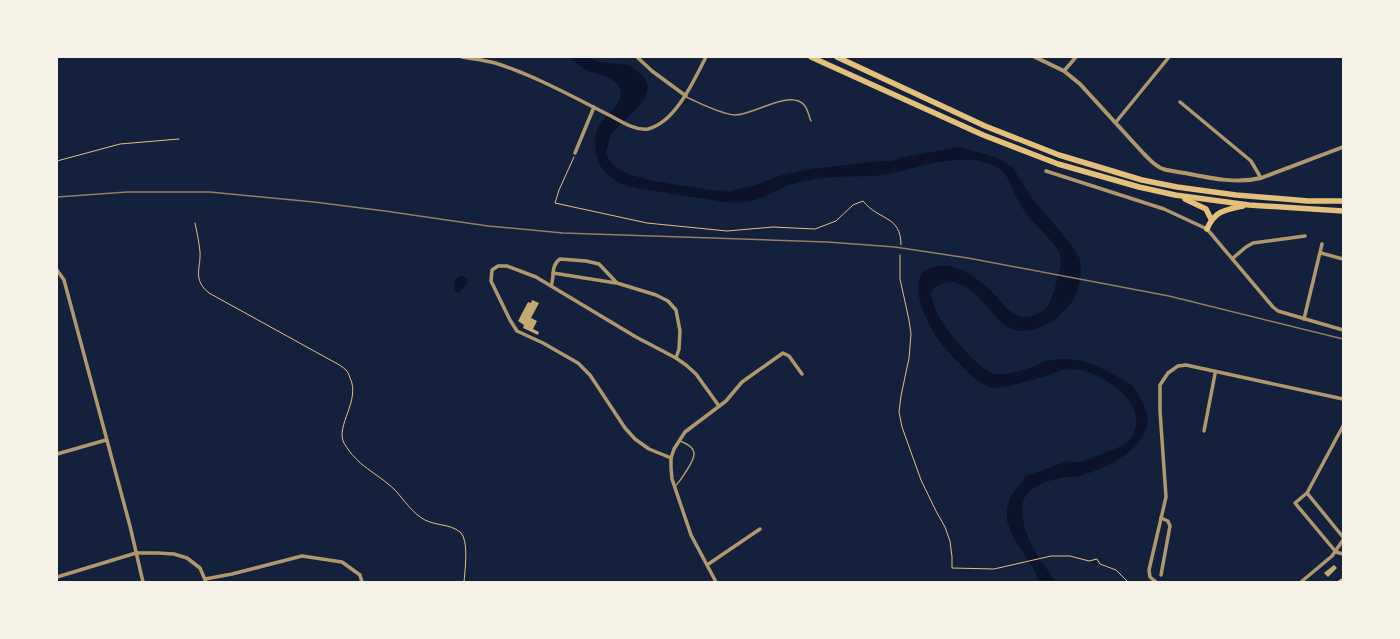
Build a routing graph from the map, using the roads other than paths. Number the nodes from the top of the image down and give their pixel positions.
1 (462, 57) edge
2 (637, 57) edge
3 (706, 57) edge
4 (811, 57) edge
5 (837, 57) edge
6 (1035, 57) edge
7 (1076, 57) edge
8 (1169, 57) edge
9 (1064, 71) junction
10 (686, 96) junction
11 (1180, 102) dead end
12 (594, 108) junction
13 (811, 121) dead end
14 (1116, 122) junction
15 (1343, 147) edge
16 (575, 153) road end
17 (1046, 171) dead end
18 (1261, 178) junction
19 (1175, 195) junction
20 (1343, 201) edge
21 (1249, 205) junction
22 (1343, 211) edge
23 (1212, 219) junction
24 (1207, 229) junction
25 (1305, 236) dead end
26 (1322, 244) dead end
27 (1321, 253) junction
28 (1232, 258) junction
29 (1343, 259) edge
30 (57, 270) edge
31 (553, 272) junction
32 (617, 283) junction
33 (551, 286) junction
34 (1304, 319) junction
35 (1343, 330) edge
36 (676, 358) junction
37 (802, 374) dead end
38 (1215, 374) dead end
39 (1343, 399) edge
40 (719, 406) junction
41 (1343, 426) edge
42 (1204, 431) dead end
43 (106, 440) junction
44 (679, 440) junction
45 (57, 454) edge
46 (671, 458) junction
47 (675, 487) junction
48 (1307, 493) junction
49 (1161, 518) junction
50 (760, 529) dead end
51 (1343, 537) edge
52 (1343, 540) edge
53 (1336, 552) junction
54 (136, 553) junction
55 (1343, 554) edge
56 (707, 565) junction
57 (1161, 575) dead end
58 (57, 576) edge
59 (1343, 580) edge
60 (206, 581) edge
61 (143, 582) edge
62 (362, 582) edge
63 (716, 582) edge
64 (1156, 582) edge
65 (1301, 582) edge
66 (1340, 582) edge

1 - 12 street
2 - 10 street
3 - 10 street
4 - 19 highway
5 - 20 highway
6 - 9 street
7 - 9 street
8 - 14 street
9 - 14 street
10 - 12 street
10 - 13 lane
11 - 18 street
12 - 16 street
14 - 18 street
15 - 18 street
17 - 24 street
19 - 21 highway
19 - 23 highway
21 - 22 highway
21 - 23 highway
23 - 24 highway
24 - 28 street
25 - 28 street
26 - 27 street
27 - 29 street
27 - 34 street
28 - 34 street
30 - 43 street
31 - 32 street
31 - 32 street
31 - 33 street
32 - 36 street
33 - 36 street
33 - 46 street
34 - 35 street
36 - 40 street
37 - 40 street
38 - 42 street
39 - 49 street
40 - 44 street
41 - 48 street
43 - 45 street
43 - 54 street
44 - 46 street
44 - 47 lane
46 - 47 street
47 - 56 street
48 - 51 street
48 - 53 street
49 - 57 street
49 - 64 street
50 - 56 street
52 - 53 street
53 - 55 street
53 - 65 street
54 - 58 street
54 - 60 street
54 - 61 street
56 - 63 street
59 - 66 main road
60 - 62 street

